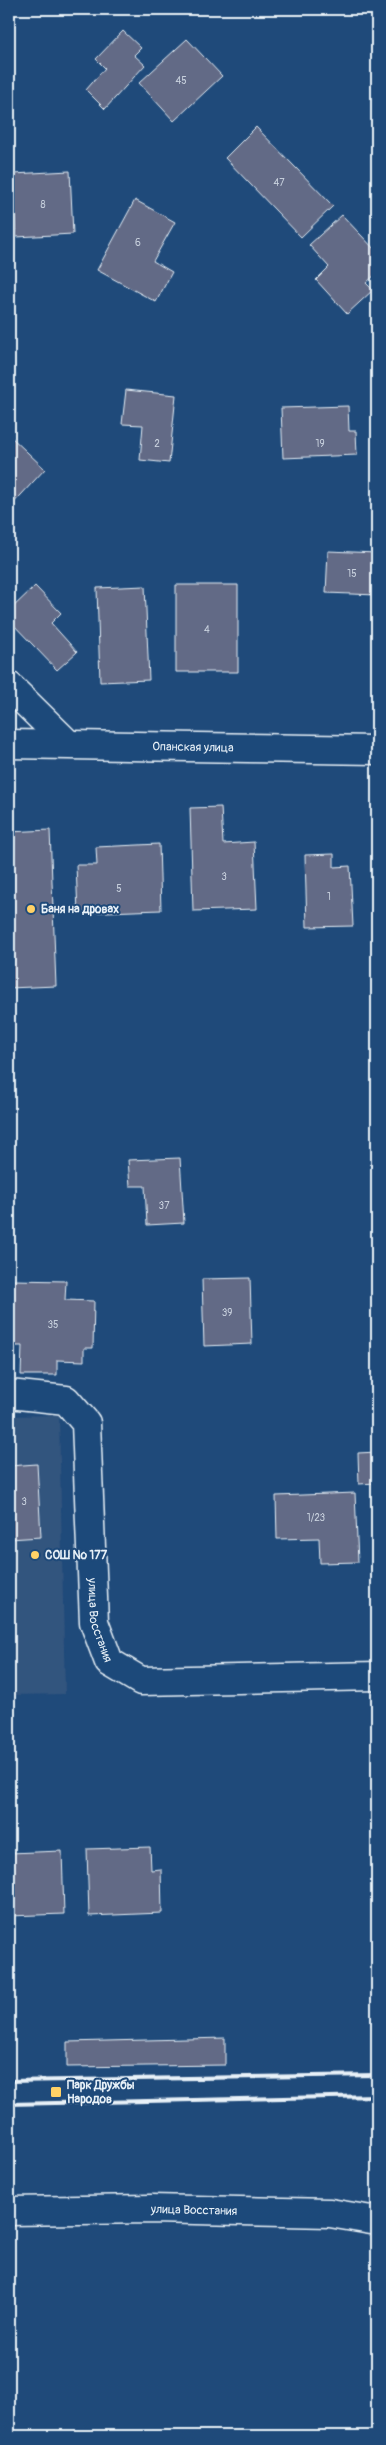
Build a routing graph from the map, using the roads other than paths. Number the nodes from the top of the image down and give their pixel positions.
1 (9, 686) edge
2 (9, 744) edge
3 (68, 744) junction
4 (377, 750) edge
5 (9, 1394) edge
6 (377, 1676) edge
7 (9, 2211) edge
8 (377, 2221) edge

1 - 3 street
2 - 3 street, Опанская улица
3 - 4 street, Опанская улица
5 - 6 street, улица Восстания
7 - 8 street, улица Восстания

